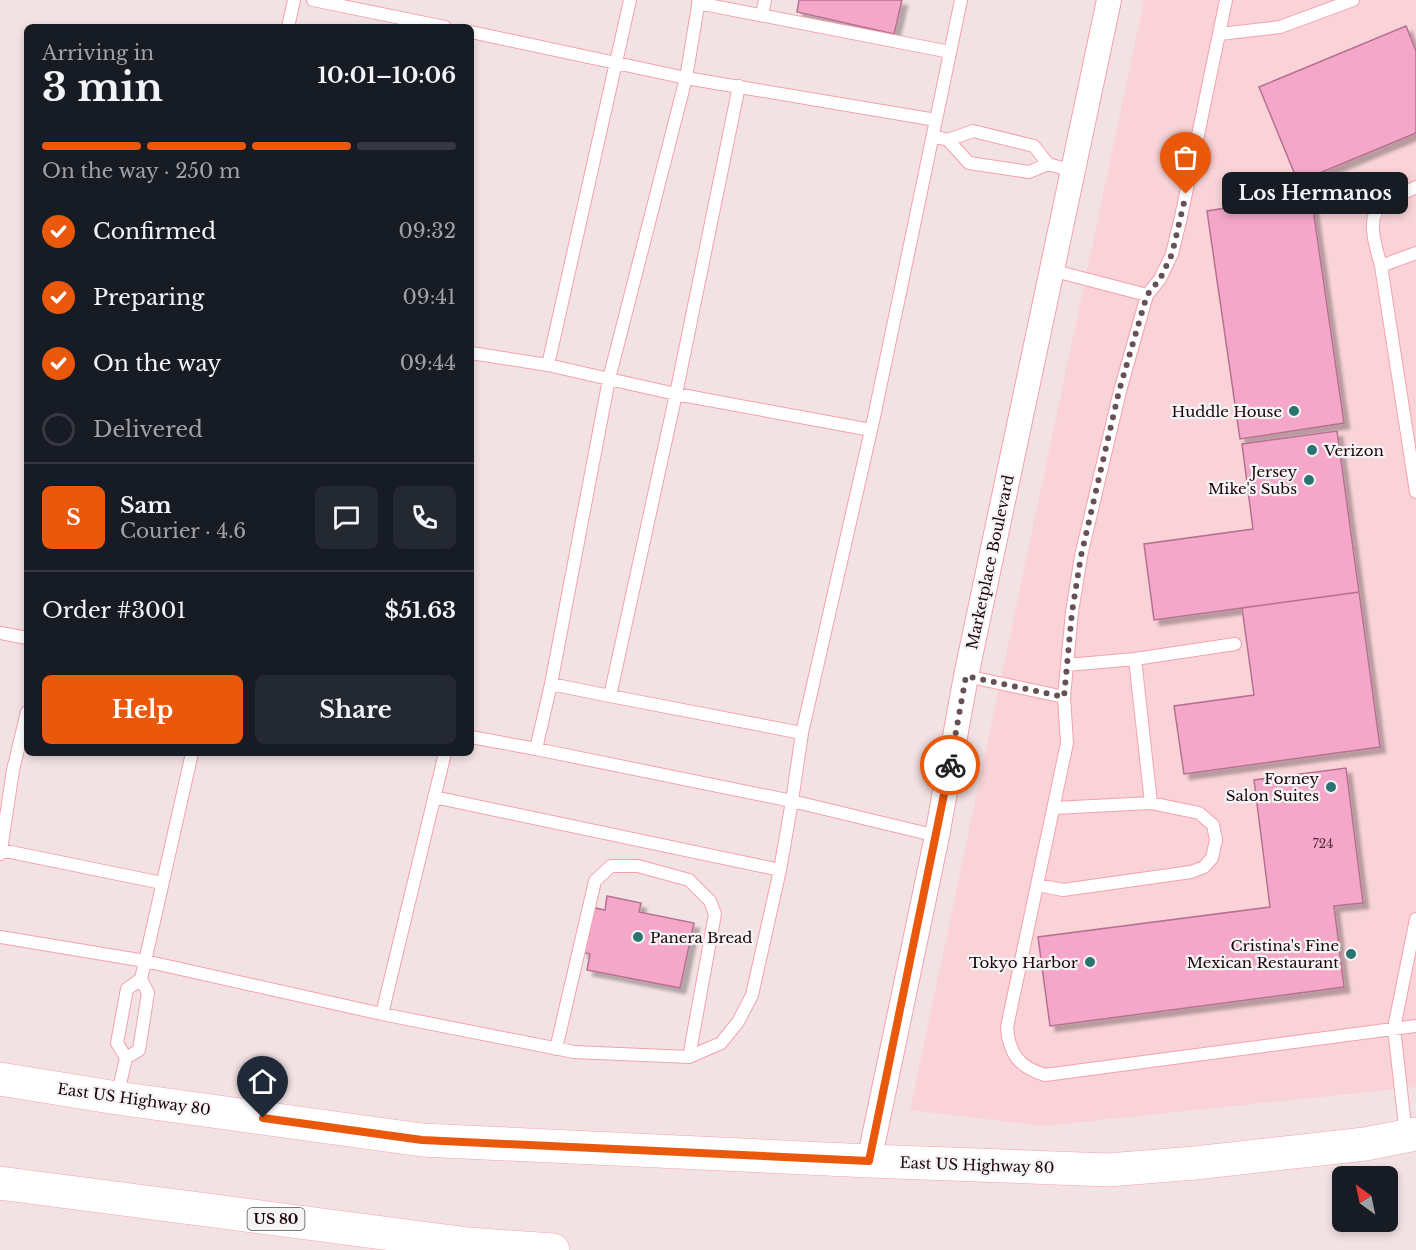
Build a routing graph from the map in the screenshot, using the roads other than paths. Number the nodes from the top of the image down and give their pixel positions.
1 (294, 0) edge
2 (313, 0) edge
3 (630, 0) edge
4 (765, 0) edge
5 (961, 0) edge
6 (1108, 0) edge
7 (1226, 0) edge
8 (1353, 0) edge
9 (698, 1) edge
10 (762, 15) junction
11 (289, 24) edge
12 (430, 24) edge
13 (474, 33) edge
14 (1220, 34) junction
15 (950, 52) junction
16 (616, 62) junction
17 (686, 78) junction
18 (739, 86) junction
19 (936, 120) junction
20 (933, 136) junction
21 (948, 140) junction
22 (1048, 164) junction
23 (1073, 171) junction
24 (1416, 187) edge
25 (1416, 253) edge
26 (1381, 266) junction
27 (1051, 270) junction
28 (1147, 295) junction
29 (474, 353) edge
30 (548, 365) junction
31 (609, 379) junction
32 (676, 394) junction
33 (871, 430) junction
34 (1416, 492) edge
35 (0, 633) edge
36 (24, 637) edge
37 (1235, 644) dead end
38 (1135, 659) junction
39 (1067, 665) junction
40 (966, 676) junction
41 (551, 684) junction
42 (610, 696) junction
43 (1064, 697) junction
44 (24, 724) edge
45 (802, 733) junction
46 (474, 738) edge
47 (536, 749) junction
48 (191, 756) edge
49 (444, 756) edge
50 (434, 797) junction
51 (792, 801) junction
52 (1151, 803) junction
53 (1054, 807) junction
54 (936, 837) junction
55 (0, 852) edge
56 (780, 870) junction
57 (162, 883) junction
58 (1038, 885) junction
59 (1416, 919) edge
60 (0, 937) edge
61 (145, 961) junction
62 (141, 979) junction
63 (382, 1014) junction
64 (1416, 1026) edge
65 (1394, 1028) junction
66 (556, 1049) junction
67 (689, 1057) junction
68 (126, 1058) junction
69 (0, 1079) edge
70 (117, 1098) junction
71 (1411, 1135) edge
72 (869, 1161) junction
73 (0, 1183) edge
74 (553, 1250) edge

1 - 11 lane
2 - 12 lane
3 - 16 lane
4 - 10 lane
5 - 15 lane
6 - 23 street, Marketplace Boulevard
7 - 14 lane
8 - 14 lane
9 - 10 lane
9 - 17 lane
10 - 15 lane
13 - 16 lane
14 - 28 lane
15 - 19 lane
16 - 17 lane
16 - 30 lane
17 - 18 lane
17 - 31 lane
18 - 19 lane
18 - 32 lane
19 - 20 lane
20 - 21 lane
20 - 33 lane
21 - 22 lane
21 - 22 lane
22 - 23 lane
23 - 27 street, Marketplace Boulevard
24 - 26 lane
25 - 26 lane
26 - 34 lane
27 - 28 lane
27 - 40 street, Marketplace Boulevard
28 - 39 lane
29 - 30 lane
30 - 31 lane
31 - 32 lane
31 - 41 lane
32 - 33 lane
32 - 42 lane
33 - 45 lane
35 - 36 lane
37 - 38 lane
38 - 39 lane
38 - 52 lane
39 - 43 lane
40 - 43 lane
40 - 54 street, Marketplace Boulevard
41 - 42 lane
41 - 47 lane
42 - 45 lane
43 - 53 lane
44 - 55 lane
45 - 51 lane
46 - 47 lane
47 - 51 lane
48 - 57 lane
49 - 50 lane
50 - 56 lane
50 - 63 lane
51 - 54 lane
51 - 56 lane
52 - 53 lane
52 - 58 lane
53 - 58 lane
54 - 72 street, Marketplace Boulevard
55 - 57 lane
56 - 67 lane
57 - 61 lane
58 - 65 lane
59 - 65 lane
60 - 61 lane
61 - 62 lane
61 - 63 lane
62 - 68 lane
62 - 68 lane
63 - 66 lane
64 - 65 lane
65 - 71 lane
66 - 67 lane
66 - 67 lane
68 - 70 lane
69 - 70 main road, East US Highway 80
70 - 72 main road, East US Highway 80
71 - 72 main road, East US Highway 80
73 - 74 main road, US 80

